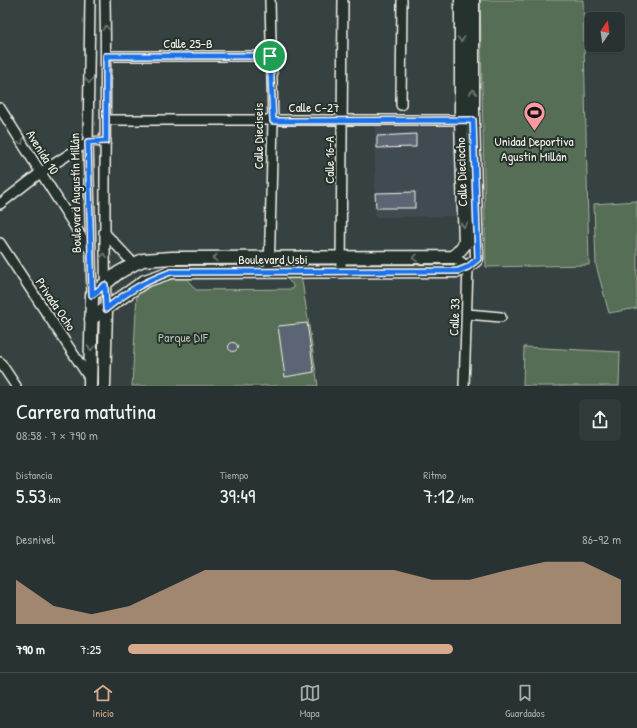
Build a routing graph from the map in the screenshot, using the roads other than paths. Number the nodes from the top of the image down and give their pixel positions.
1 (90, 0) edge
2 (105, 0) edge
3 (270, 0) edge
4 (343, 0) edge
5 (402, 0) edge
6 (461, 0) edge
7 (473, 0) edge
8 (106, 56) junction
9 (270, 56) junction
10 (401, 106) dead end
11 (0, 108) edge
12 (107, 120) junction
13 (342, 120) junction
14 (467, 120) junction
15 (273, 121) junction
16 (106, 141) junction
17 (88, 142) junction
18 (40, 173) junction
19 (0, 204) edge
20 (104, 232) junction
21 (0, 243) edge
22 (90, 250) junction
23 (454, 257) junction
24 (269, 258) junction
25 (341, 259) junction
26 (134, 264) junction
27 (468, 267) junction
28 (270, 273) junction
29 (341, 273) junction
30 (105, 285) junction
31 (92, 295) junction
32 (106, 309) junction
33 (467, 314) junction
34 (501, 317) dead end
35 (91, 319) junction
36 (0, 362) edge
37 (90, 383) edge
38 (16, 386) edge
39 (104, 386) edge
40 (464, 386) edge

1 -> 17 street, Boulevard Augustín Millán
8 -> 2 street
3 - 9 street, Calle Dieciseis
4 - 13 street, Calle 16-A
5 - 10 street
6 -> 14 street, Calle Dieciocho
14 -> 7 street, Calle Dieciocho
8 - 9 street, Calle 25-B
8 - 12 street
9 - 15 street, Calle Dieciseis
11 -> 18 street, Avenida 10
12 - 15 street, Calle C-27
12 - 16 street
13 - 14 street, Calle C-27
13 - 15 street, Calle C-27
13 - 25 street, Calle 16-A
14 -> 23 street, Calle Dieciocho
14 - 27 street, Calle Dieciocho
15 - 24 street, Calle Dieciseis
16 - 17 street
16 - 20 street
17 - 18 street
17 - 22 street, Boulevard Augustín Millán
18 - 19 street
18 - 22 street, Avenida 10
20 - 26 street
30 -> 20 street
21 - 37 street, Privada Ocho
22 - 31 street, Boulevard Augustín Millán
23 -> 25 street, Boulevard Usbi
23 - 27 street
24 - 25 street, Boulevard Usbi
24 -> 26 street, Boulevard Usbi
24 - 28 street, Calle Dieciseis
25 - 29 street, Calle 16-A
26 - 30 street, Boulevard Usbi
27 - 29 street, Boulevard Usbi
27 - 33 street, Calle 33
28 - 29 street, Boulevard Usbi
28 - 32 street, Boulevard Usbi
30 - 31 street, Boulevard Usbi
30 - 32 street
31 - 35 street, Boulevard Augustín Millán
32 - 35 street, Boulevard Usbi
32 - 39 street
33 - 34 street
33 - 40 street, Calle 33
35 -> 37 street, Boulevard Augustín Millán
36 - 38 street

